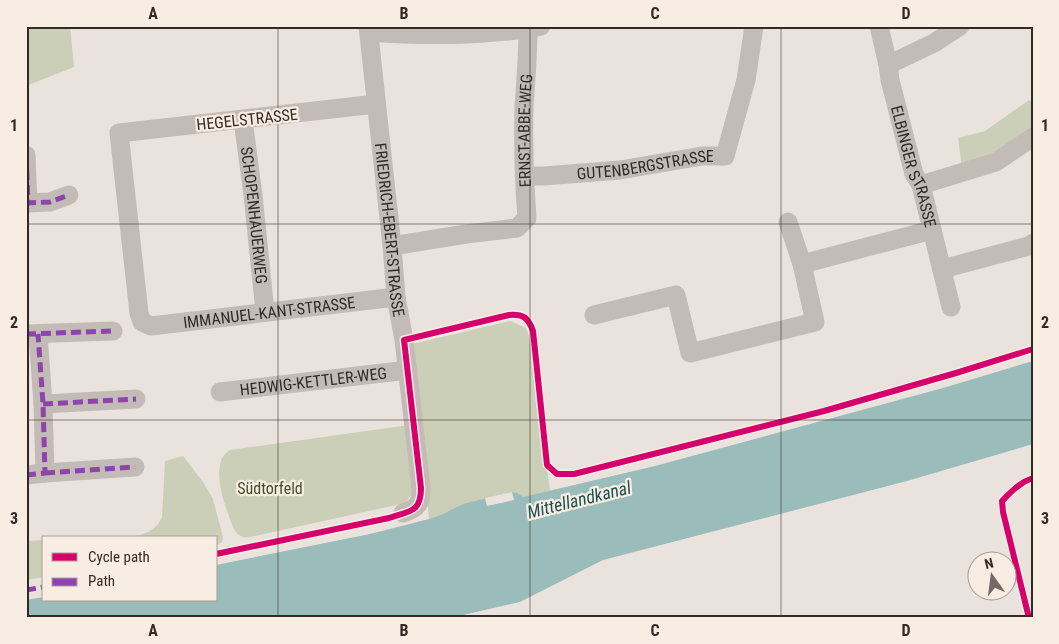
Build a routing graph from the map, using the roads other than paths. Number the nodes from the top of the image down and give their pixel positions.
1 (754, 26) edge
2 (879, 26) edge
3 (960, 26) edge
4 (534, 28) edge
5 (368, 29) edge
6 (888, 65) junction
7 (376, 104) junction
8 (244, 120) junction
9 (1033, 137) edge
10 (26, 156) edge
11 (524, 176) junction
12 (921, 185) junction
13 (69, 194) dead end
14 (27, 203) edge
15 (788, 222) dead end
16 (932, 230) junction
17 (1033, 243) edge
18 (392, 246) junction
19 (802, 264) junction
20 (942, 269) junction
21 (396, 297) junction
22 (951, 307) dead end
23 (265, 312) junction
24 (594, 315) dead end
25 (142, 322) joint
26 (113, 332) dead end
27 (32, 334) edge
28 (408, 370) junction
29 (220, 392) dead end
30 (136, 399) dead end
31 (43, 404) junction
32 (135, 467) dead end
33 (45, 473) junction
34 (26, 474) edge
35 (403, 513) dead end

1 - 11 street, GUTENBERGSTRASSE
2 - 6 street, ELBINGER STRASSE
3 - 6 street
4 - 5 street
4 - 11 street, ERNST-ABBE-WEG
5 - 7 street, FRIEDRICH-EBERT-STRASSE
6 - 12 street, ELBINGER STRASSE
7 - 8 street, HEGELSTRASSE
7 - 18 street, FRIEDRICH-EBERT-STRASSE
8 - 23 street, SCHOPENHAUERWEG
8 - 25 street, HEGELSTRASSE
9 - 12 street
10 - 14 street
11 - 18 street, ERNST-ABBE-WEG
12 - 16 street, ELBINGER STRASSE
13 - 14 street
15 - 19 street
16 - 19 street
16 - 20 street, ELBINGER STRASSE
17 - 20 street
18 - 21 street, FRIEDRICH-EBERT-STRASSE
19 - 24 street
20 - 22 street, ELBINGER STRASSE
21 - 23 street, IMMANUEL-KANT-STRASSE
21 - 28 street, FRIEDRICH-EBERT-STRASSE
23 - 25 street, IMMANUEL-KANT-STRASSE
26 - 27 street
27 - 31 street
28 - 29 street, HEDWIG-KETTLER-WEG
28 - 35 street, FRIEDRICH-EBERT-STRASSE
30 - 31 street
31 - 33 street
32 - 33 street
33 - 34 street

